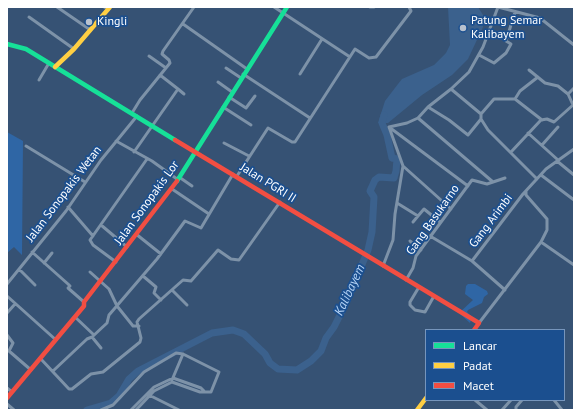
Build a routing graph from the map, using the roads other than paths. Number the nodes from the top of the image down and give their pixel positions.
1 (57, 7) edge
2 (194, 7) edge
3 (274, 7) edge
4 (287, 7) edge
5 (370, 7) edge
6 (374, 7) edge
7 (410, 7) edge
8 (498, 7) edge
9 (519, 7) edge
10 (107, 8) edge
11 (516, 12) junction
12 (283, 13) junction
13 (29, 17) dead end
14 (183, 24) junction
15 (89, 29) junction
16 (322, 39) junction
17 (7, 44) edge
18 (574, 45) edge
19 (74, 49) junction
20 (479, 55) junction
21 (149, 56) dead end
22 (350, 57) junction
23 (49, 63) junction
24 (55, 66) junction
25 (166, 68) junction
26 (226, 68) dead end
27 (247, 69) junction
28 (529, 70) dead end
29 (300, 74) dead end
30 (160, 75) junction
31 (242, 76) junction
32 (538, 77) junction
33 (39, 80) dead end
34 (218, 82) dead end
35 (574, 88) edge
36 (178, 89) junction
37 (451, 89) junction
38 (232, 92) junction
39 (184, 94) dead end
40 (568, 94) junction
41 (255, 96) dead end
42 (229, 97) junction
43 (515, 100) junction
44 (222, 107) junction
45 (428, 107) junction
46 (132, 113) junction
47 (481, 114) junction
48 (137, 116) junction
49 (310, 118) junction
50 (418, 118) junction
51 (481, 119) junction
52 (542, 120) junction
53 (250, 125) dead end
54 (152, 126) junction
55 (390, 127) junction
56 (558, 127) dead end
57 (528, 133) junction
58 (116, 141) junction
59 (224, 143) dead end
60 (542, 145) junction
61 (26, 146) dead end
62 (574, 149) edge
63 (134, 152) junction
64 (195, 152) junction
65 (511, 152) junction
66 (249, 156) junction
67 (147, 159) junction
68 (558, 160) junction
69 (403, 166) junction
70 (235, 175) junction
71 (541, 175) junction
72 (574, 175) edge
73 (178, 178) junction
74 (505, 178) dead end
75 (537, 179) junction
76 (85, 182) junction
77 (493, 182) junction
78 (192, 186) dead end
79 (468, 186) junction
80 (172, 189) junction
81 (526, 192) junction
82 (574, 200) edge
83 (280, 202) junction
84 (397, 204) junction
85 (68, 207) junction
86 (451, 209) junction
87 (209, 214) junction
88 (418, 216) junction
89 (413, 222) dead end
90 (440, 222) junction
91 (101, 225) junction
92 (136, 234) junction
93 (93, 236) junction
94 (430, 236) junction
95 (410, 240) dead end
96 (541, 242) junction
97 (127, 247) junction
98 (421, 250) junction
99 (32, 252) junction
100 (52, 253) dead end
101 (161, 254) junction
102 (116, 262) junction
103 (472, 262) junction
104 (44, 263) junction
105 (574, 265) edge
106 (383, 266) junction
107 (19, 269) junction
108 (90, 272) dead end
109 (143, 276) junction
110 (406, 280) junction
111 (102, 281) junction
112 (7, 284) edge
113 (35, 285) dead end
114 (419, 287) junction
115 (172, 290) junction
116 (505, 290) junction
117 (7, 296) edge
118 (434, 296) junction
119 (161, 300) junction
120 (84, 302) junction
121 (15, 304) junction
122 (187, 305) dead end
123 (118, 306) junction
124 (7, 313) edge
125 (75, 317) junction
126 (470, 319) junction
127 (479, 323) junction
128 (139, 326) junction
129 (474, 329) edge
130 (7, 335) edge
131 (93, 336) junction
132 (56, 340) junction
133 (101, 348) dead end
134 (183, 354) junction
135 (40, 358) junction
136 (31, 370) junction
137 (53, 371) junction
138 (173, 378) junction
139 (172, 382) junction
140 (7, 388) edge
141 (204, 391) junction
142 (12, 392) junction
143 (148, 395) junction
144 (7, 398) edge
145 (425, 399) edge
146 (476, 401) edge
147 (510, 401) edge
148 (521, 401) edge
149 (555, 401) edge
150 (7, 404) edge
151 (14, 410) edge
152 (101, 410) edge
153 (131, 410) edge
154 (136, 410) edge
155 (179, 410) edge
156 (417, 410) edge
157 (487, 410) edge
158 (502, 410) edge
159 (516, 410) edge
160 (562, 410) edge

1 - 15 street
2 - 14 street
3 - 12 street
4 - 12 street, Jalan Sonopakis Lor
5 - 6 street
7 - 22 street
8 - 11 street
8 - 20 street
9 - 11 street
10 - 15 street
11 - 18 street
11 - 20 street
12 - 16 street
12 - 27 street, Jalan Sonopakis Lor
13 - 19 street
14 - 25 street
14 - 27 street
15 - 19 street
16 - 22 street
16 - 29 street
17 - 23 street, Jalan PGRI II
19 - 24 street
20 - 37 street
21 - 25 street
22 - 49 street
23 - 24 street, Jalan PGRI II
23 - 33 street
24 - 46 street, Jalan PGRI II
25 - 30 street
26 - 31 street
27 - 31 street, Jalan Sonopakis Lor
28 - 32 street
30 - 36 street
30 - 46 street
31 - 38 street, Jalan Sonopakis Lor
31 - 49 street
32 - 40 street
32 - 43 street
34 - 38 street
35 - 40 street
36 - 39 street
36 - 54 street
37 - 45 street
37 - 47 street
38 - 42 street, Jalan Sonopakis Lor
40 - 52 street
41 - 42 street
42 - 44 street, Jalan Sonopakis Lor
43 - 47 street
43 - 52 street
44 - 53 street
44 - 64 street, Jalan Sonopakis Lor
45 - 50 street
45 - 51 street
46 - 48 street, Jalan PGRI II
47 - 51 street
48 - 54 street, Jalan PGRI II
48 - 58 street, Jalan Sonopakis Wetan
49 - 66 street
50 - 55 street
50 - 77 street
51 - 65 street
52 - 57 street
54 - 63 street
54 - 64 street, Jalan PGRI II
55 - 69 street
55 - 79 street
56 - 60 street
57 - 60 street
57 - 65 street
58 - 63 street
58 - 76 street, Jalan Sonopakis Wetan
59 - 66 street
60 - 68 street
61 - 76 street
62 - 68 street, Gang Arimbi
63 - 67 street
64 - 70 street, Jalan PGRI II
64 - 73 street, Jalan Sonopakis Lor
65 - 75 street
66 - 70 street
67 - 73 street
67 - 91 street
68 - 71 street, Gang Arimbi
68 - 72 street
69 - 84 street
69 - 86 street
70 - 83 street, Jalan PGRI II
70 - 87 street
71 - 75 street, Gang Arimbi
71 - 82 street
73 - 78 street
73 - 80 street, Jalan Sonopakis Lor
74 - 77 street, Gang Basukarno
75 - 81 street, Gang Arimbi
76 - 85 street, Jalan Sonopakis Wetan
77 - 79 street, Gang Basukarno
79 - 86 street, Gang Basukarno
80 - 87 street
80 - 92 street, Jalan Sonopakis Lor
81 - 96 street
81 - 103 street, Gang Arimbi
83 - 106 street, Jalan PGRI II
83 - 115 street
84 - 88 street
84 - 106 street
85 - 93 street
85 - 99 street, Jalan Sonopakis Wetan
86 - 90 street, Gang Basukarno
87 - 101 street
88 - 89 street
88 - 90 street
90 - 94 street, Gang Basukarno
91 - 93 street
91 - 97 street
92 - 97 street, Jalan Sonopakis Lor
92 - 101 street
93 - 102 street
94 - 98 street, Gang Basukarno
94 - 103 street
95 - 98 street
96 - 105 street
96 - 116 street
97 - 102 street, Jalan Sonopakis Lor
98 - 110 street, Gang Basukarno
99 - 104 street
99 - 107 street, Jalan Sonopakis Wetan
100 - 104 street
101 - 109 street
102 - 111 street, Jalan Sonopakis Lor
103 - 116 street
104 - 120 street
106 - 110 street, Jalan PGRI II
107 - 112 street, Jalan Sonopakis Wetan
107 - 113 street
108 - 111 street
109 - 119 street
109 - 123 street
110 - 114 street, Jalan PGRI II
111 - 120 street, Jalan Sonopakis Lor
111 - 123 street
114 - 118 street, Jalan PGRI II
114 - 118 street
115 - 119 street
115 - 122 street
116 - 127 street
117 - 121 street
118 - 126 street, Jalan PGRI II
119 - 128 street
120 - 125 street, Jalan Sonopakis Lor
121 - 124 street
121 - 132 street
123 - 128 street
123 - 131 street
125 - 131 street
125 - 132 street, Jalan Sonopakis Lor
126 - 127 street, Jalan PGRI II
126 - 129 street, Jalan PGRI II
127 - 129 street
128 - 137 street
130 - 136 street
131 - 133 street
131 - 137 street
132 - 135 street, Jalan Sonopakis Lor
134 - 138 street
134 - 141 street
134 - 152 street
135 - 136 street, Jalan Sonopakis Lor
135 - 137 street
136 - 142 street, Jalan Sonopakis Lor
138 - 139 street
138 - 141 street
138 - 143 street
139 - 141 street
139 - 143 street
140 - 142 street
142 - 144 street, Jalan Sonopakis Lor
143 - 153 street
143 - 154 street
143 - 155 street
145 - 156 street
146 - 157 street
147 - 158 street
148 - 159 street
149 - 160 street
150 - 151 street

